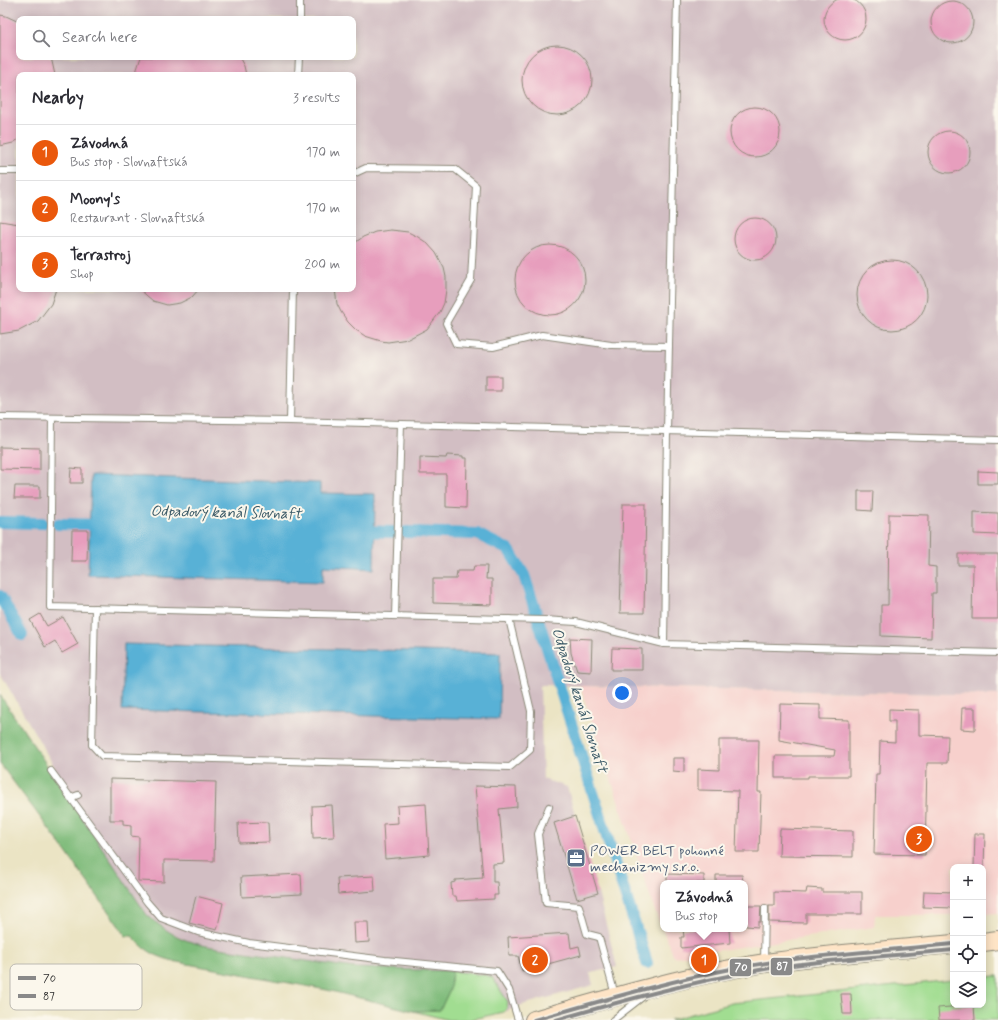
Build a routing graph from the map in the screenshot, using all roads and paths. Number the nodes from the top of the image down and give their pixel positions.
1 (300, 0) edge
2 (677, 0) edge
3 (300, 16) edge
4 (299, 60) edge
5 (298, 72) edge
6 (0, 171) edge
7 (16, 171) edge
8 (356, 173) edge
9 (293, 292) edge
10 (669, 346) junction
11 (0, 417) edge
12 (52, 418) junction
13 (290, 421) junction
14 (401, 424) junction
15 (667, 431) junction
16 (998, 440) edge
17 (95, 608) junction
18 (395, 616) junction
19 (508, 619) junction
20 (664, 644) junction
21 (998, 653) edge
22 (50, 771) dead end
23 (78, 795) dead end
24 (70, 798) junction
25 (549, 807) dead end
26 (765, 908) dead end
27 (998, 940) edge
28 (986, 942) edge
29 (950, 944) edge
30 (764, 964) junction
31 (655, 987) junction
32 (616, 997) junction
33 (518, 1020) edge
34 (534, 1020) edge
35 (613, 1020) edge

1 - 3 lane
2 - 10 lane
4 - 5 lane
6 - 7 lane
8 - 10 lane
9 - 13 lane
10 - 15 lane
11 - 12 lane
12 - 13 lane
12 - 17 lane
13 - 14 lane
14 - 15 lane
14 - 18 lane
15 - 16 lane
15 - 20 lane
17 - 18 lane
17 - 19 lane
18 - 19 lane
19 - 20 lane
20 - 21 lane
22 - 24 lane
23 - 24 lane
24 - 33 lane
25 - 32 lane
26 - 30 lane
27 - 28 main road
29 - 30 main road
30 - 31 main road
31 - 32 main road
31 - 35 lane
32 - 34 main road

